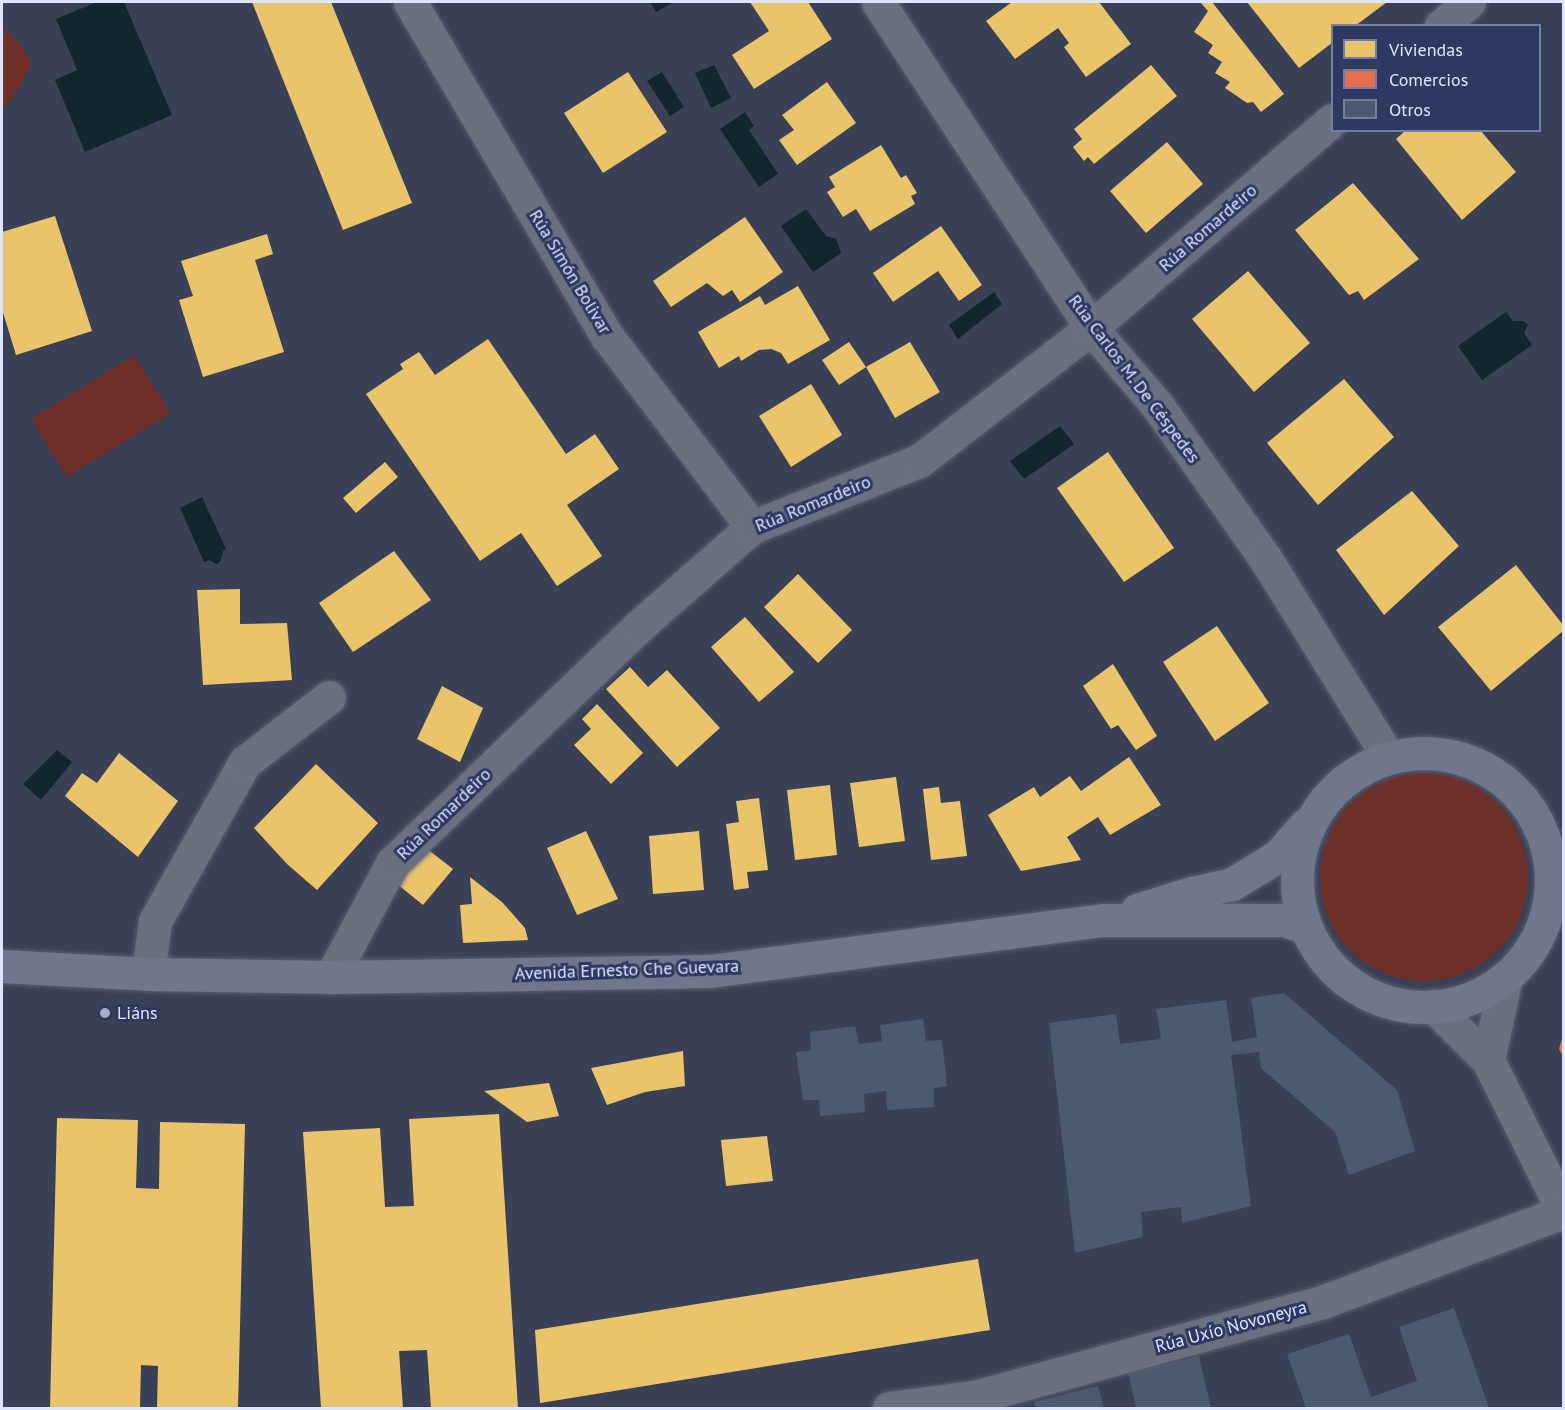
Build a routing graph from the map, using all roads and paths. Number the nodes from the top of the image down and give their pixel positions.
1 (410, 2) edge
2 (878, 2) edge
3 (1469, 2) edge
4 (1443, 24) edge
5 (1331, 121) edge
6 (1091, 328) junction
7 (752, 527) junction
8 (329, 697) dead end
9 (1389, 758) junction
10 (1315, 814) junction
11 (1552, 833) edge
12 (1103, 920) junction
13 (1552, 921) edge
14 (1306, 927) junction
15 (2, 966) edge
16 (148, 974) junction
17 (331, 977) junction
18 (1506, 977) junction
19 (1433, 1006) junction
20 (1488, 1060) junction
21 (1563, 1213) edge
22 (889, 1408) edge

1 - 7 street, Rúa Simón Bolivar
2 - 6 street, Rúa Carlos M. De Céspedes
3 - 4 street
5 - 6 street, Rúa Romardeiro
6 - 7 street, Rúa Romardeiro
6 - 9 street, Rúa Carlos M. De Céspedes
7 - 17 street, Rúa Romardeiro
8 - 16 street
9 - 10 main road
9 - 11 main road
10 - 12 main road, Avenida Ernesto Che Guevara
10 - 14 main road
11 - 13 main road
12 - 14 main road, Avenida Ernesto Che Guevara
12 - 17 main road, Avenida Ernesto Che Guevara
13 - 18 main road
14 - 19 main road
15 - 16 main road, Avenida Ernesto Che Guevara
16 - 17 main road, Avenida Ernesto Che Guevara
18 - 19 main road
18 - 20 street
19 - 20 street
20 - 21 street
21 - 22 street, Rúa Uxío Novoneyra

